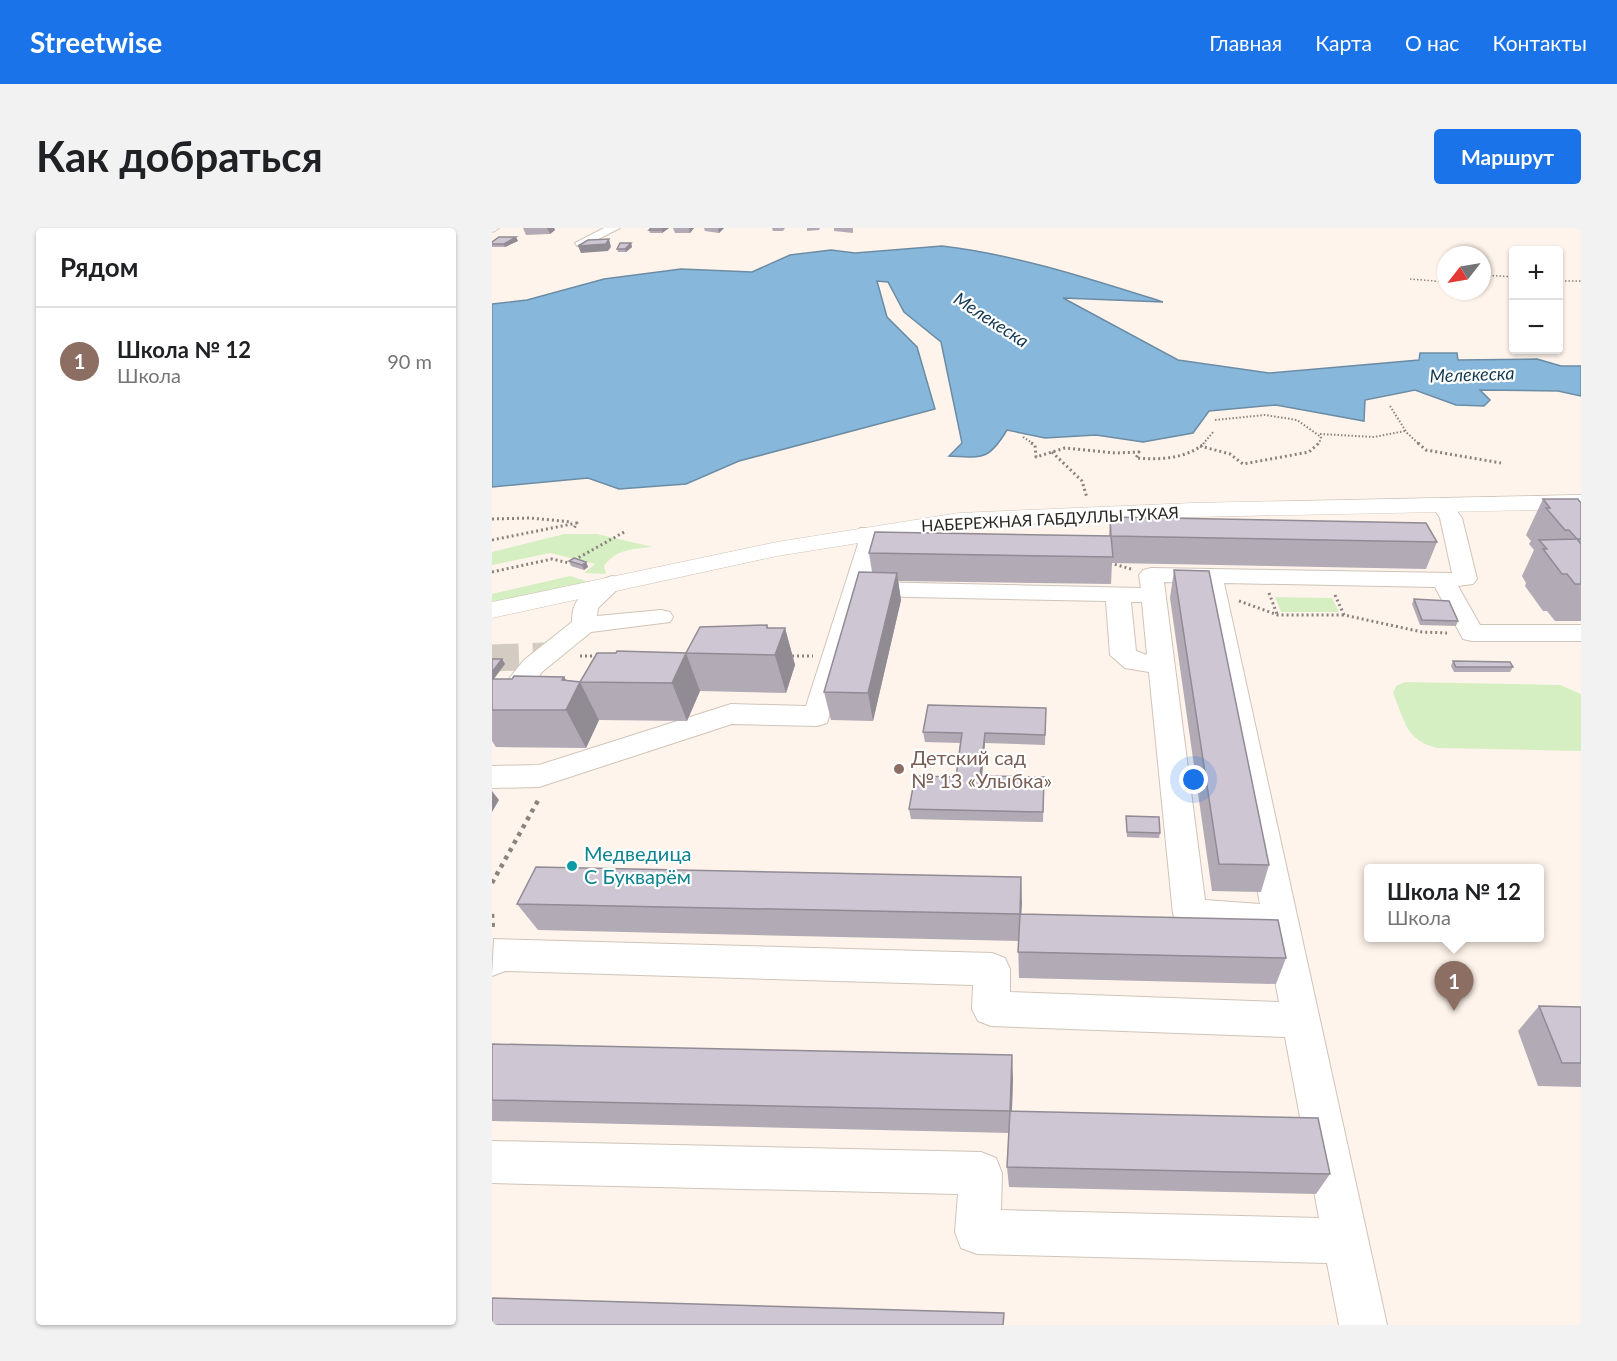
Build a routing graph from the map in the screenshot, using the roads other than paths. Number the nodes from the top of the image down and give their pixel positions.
1 (614, 228) edge
2 (581, 243) edge
3 (1581, 502) edge
4 (1444, 507) junction
5 (868, 533) junction
6 (1443, 580) junction
7 (612, 583) junction
8 (1212, 584) junction
9 (854, 589) junction
10 (1118, 594) junction
11 (1154, 595) junction
12 (492, 610) edge
13 (661, 617) dead end
14 (584, 625) junction
15 (1581, 633) edge
16 (1161, 664) junction
17 (492, 720) edge
18 (492, 777) edge
19 (1281, 921) junction
20 (492, 960) edge
21 (1301, 1020) junction
22 (492, 1162) edge
23 (1346, 1241) junction
24 (1364, 1325) edge

1 - 2 street
3 - 4 main road, НАБЕРЕЖНАЯ ГАБДУЛЛЫ ТУКАЯ
4 - 5 main road, НАБЕРЕЖНАЯ ГАБДУЛЛЫ ТУКАЯ
4 - 6 street
5 - 7 main road, НАБЕРЕЖНАЯ ГАБДУЛЛЫ ТУКАЯ
5 - 9 street
6 - 8 street
6 - 15 street
7 - 12 main road, НАБЕРЕЖНАЯ ГАБДУЛЛЫ ТУКАЯ
7 - 14 street
8 - 11 street
8 - 19 street
9 - 10 street
9 - 18 street
10 - 11 street
10 - 16 street
11 - 16 street
13 - 14 street
14 - 17 street
16 - 19 street
19 - 21 street
20 - 21 street
21 - 23 street
22 - 23 street
23 - 24 street

